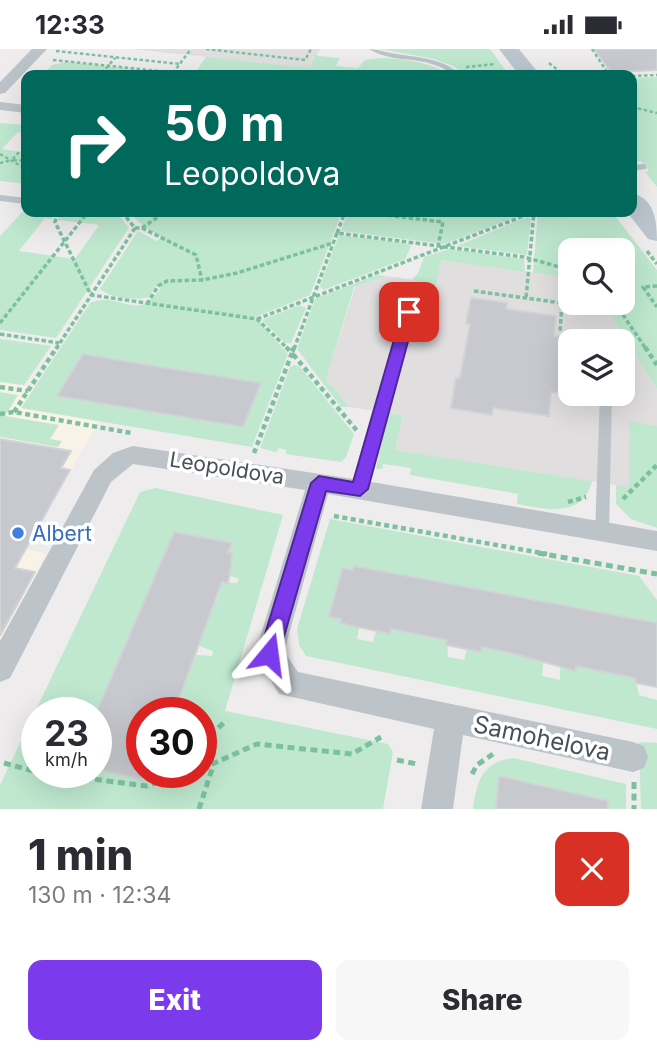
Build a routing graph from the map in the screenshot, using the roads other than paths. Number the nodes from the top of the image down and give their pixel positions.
1 (373, 49) edge
2 (47, 50) edge
3 (506, 56) edge
4 (24, 70) edge
5 (450, 70) edge
6 (524, 70) edge
7 (21, 72) edge
8 (0, 90) edge
9 (0, 106) edge
10 (21, 108) edge
11 (643, 166) dead end
12 (637, 167) edge
13 (0, 198) edge
14 (21, 200) edge
15 (637, 207) edge
16 (657, 233) edge
17 (416, 287) dead end
18 (606, 406) edge
19 (319, 483) junction
20 (360, 489) junction
21 (603, 534) junction
22 (657, 541) edge
23 (0, 669) edge
24 (450, 719) junction
25 (630, 772) dead end
26 (437, 809) edge

1 - 5 lane
2 - 4 street
3 - 6 main road
7 - 8 street
9 - 10 street
11 - 12 lane
13 - 14 lane
15 - 16 main road
17 - 20 lane
18 - 21 lane
19 - 20 street, Leopoldova
19 - 23 street, Leopoldova
19 - 24 street, Samohelova
20 - 21 street, Leopoldova
21 - 22 street, Leopoldova
24 - 25 street, Samohelova
24 - 26 street, Samohelova

